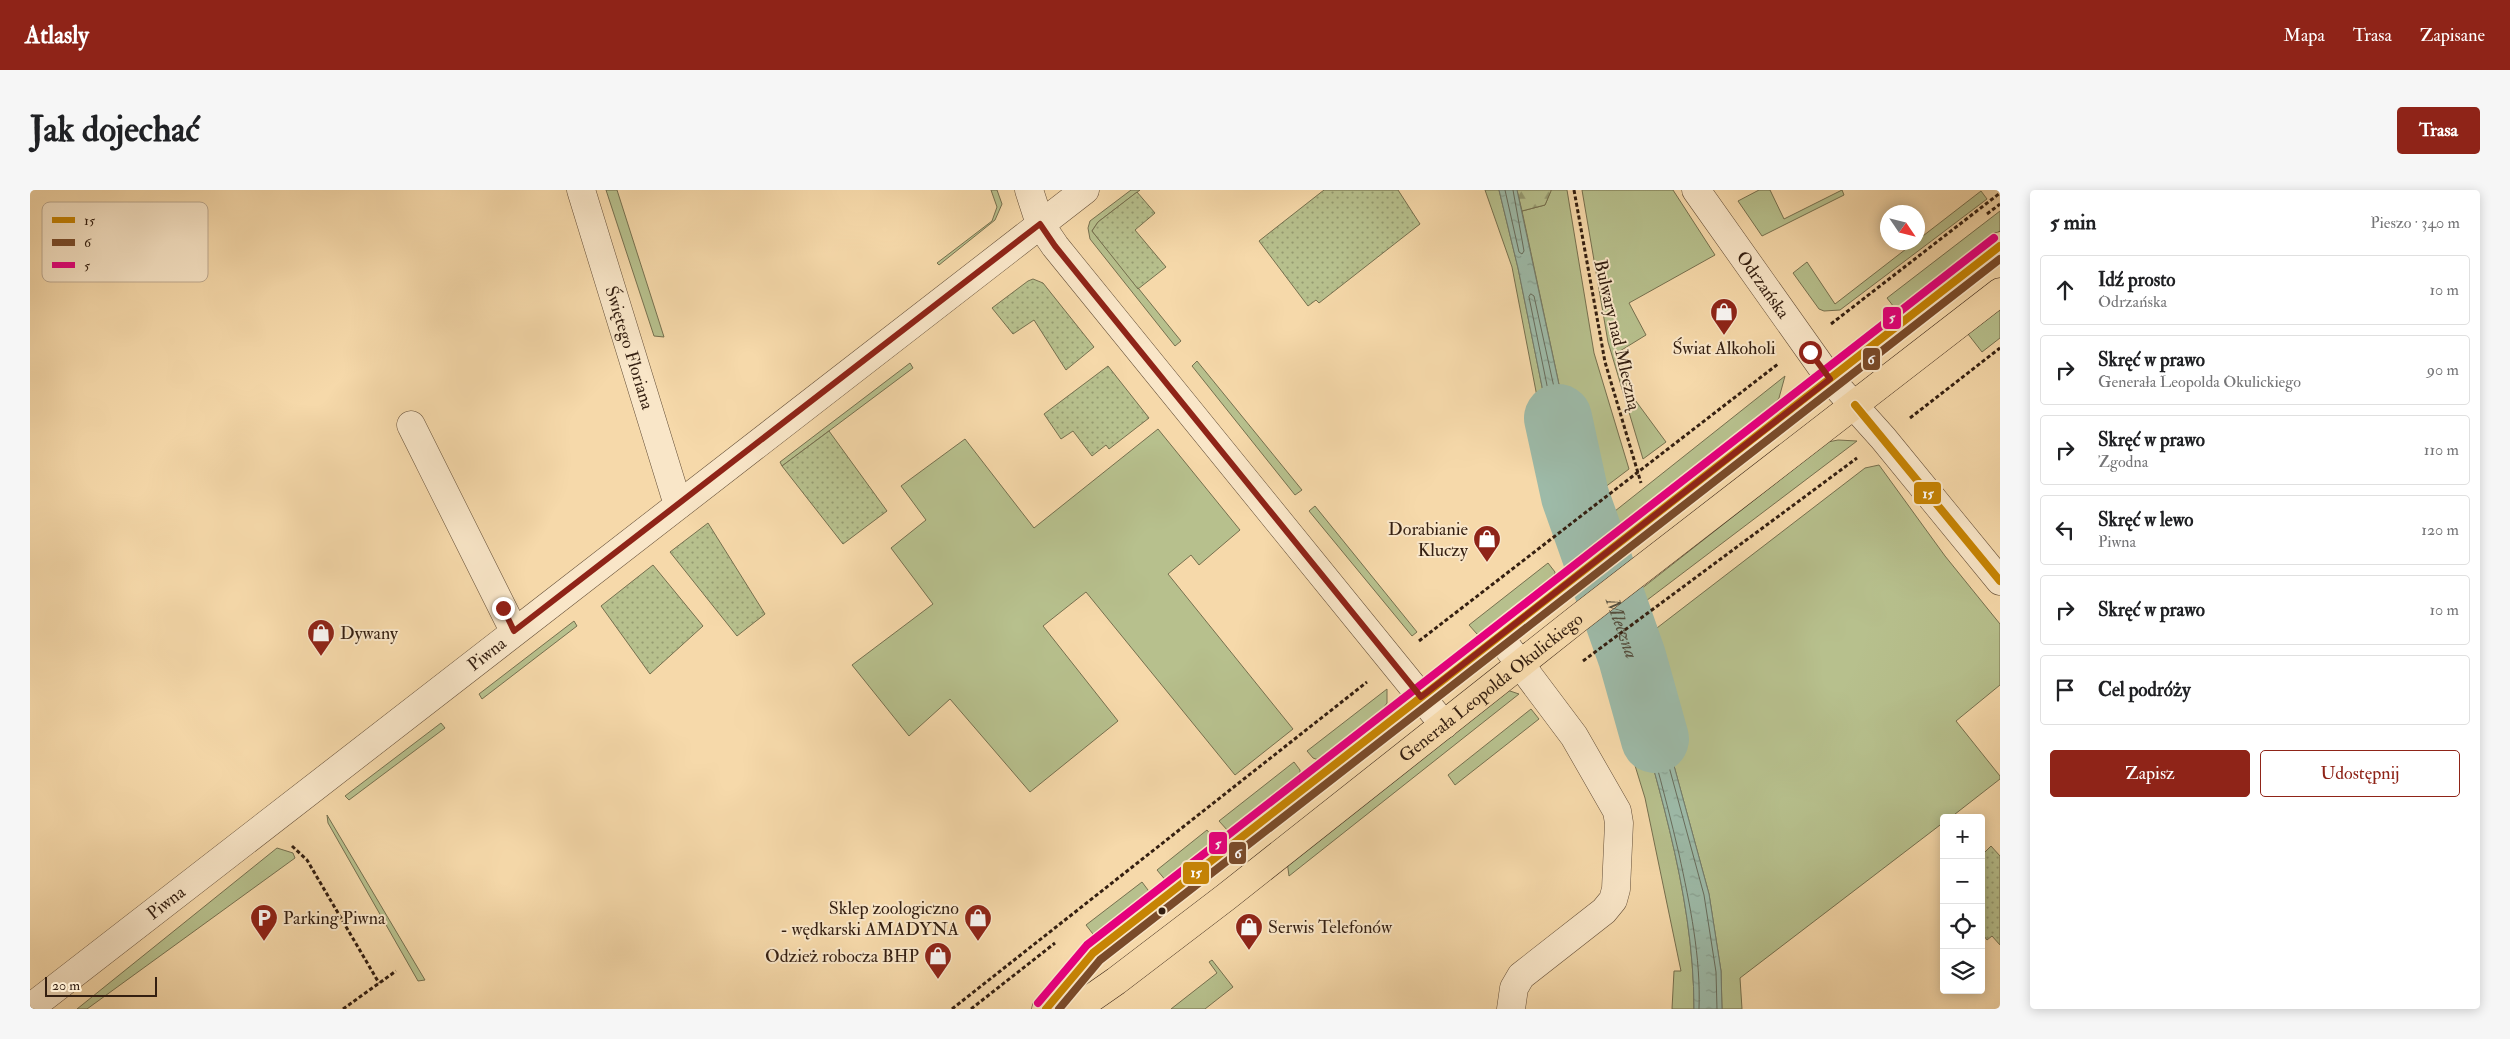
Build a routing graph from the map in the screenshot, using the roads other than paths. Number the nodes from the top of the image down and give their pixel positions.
1 (581, 190) edge
2 (1029, 190) edge
3 (1085, 190) edge
4 (1696, 190) edge
5 (1040, 224) junction
6 (2000, 246) edge
7 (2000, 292) edge
8 (1830, 379) junction
9 (1855, 405) junction
10 (411, 425) dead end
11 (678, 505) junction
12 (2000, 581) edge
13 (514, 631) junction
14 (1499, 636) junction
15 (1520, 665) junction
16 (1421, 697) junction
17 (1444, 725) junction
18 (30, 1008) edge
19 (1046, 1009) edge
20 (1076, 1009) edge
21 (1511, 1009) edge

1 - 11 street, Świętego Floriana
2 - 5 street
3 - 5 street, Piwna
4 - 8 street, Odrzańska
5 - 11 street, Piwna
5 - 16 street
6 - 8 main road, Generała Leopolda Okulickiego
7 - 9 main road, Generała Leopolda Okulickiego
8 - 9 street, Odrzańska
8 - 14 main road, Generała Leopolda Okulickiego
9 - 12 street, Odrzańska
9 - 15 main road, Generała Leopolda Okulickiego
10 - 13 street
11 - 13 street, Piwna
13 - 18 street, Piwna
14 - 15 street
14 - 16 main road, Generała Leopolda Okulickiego
15 - 17 main road, Generała Leopolda Okulickiego
15 - 21 street
16 - 17 street
16 - 19 main road, Generała Leopolda Okulickiego
17 - 20 main road, Generała Leopolda Okulickiego

